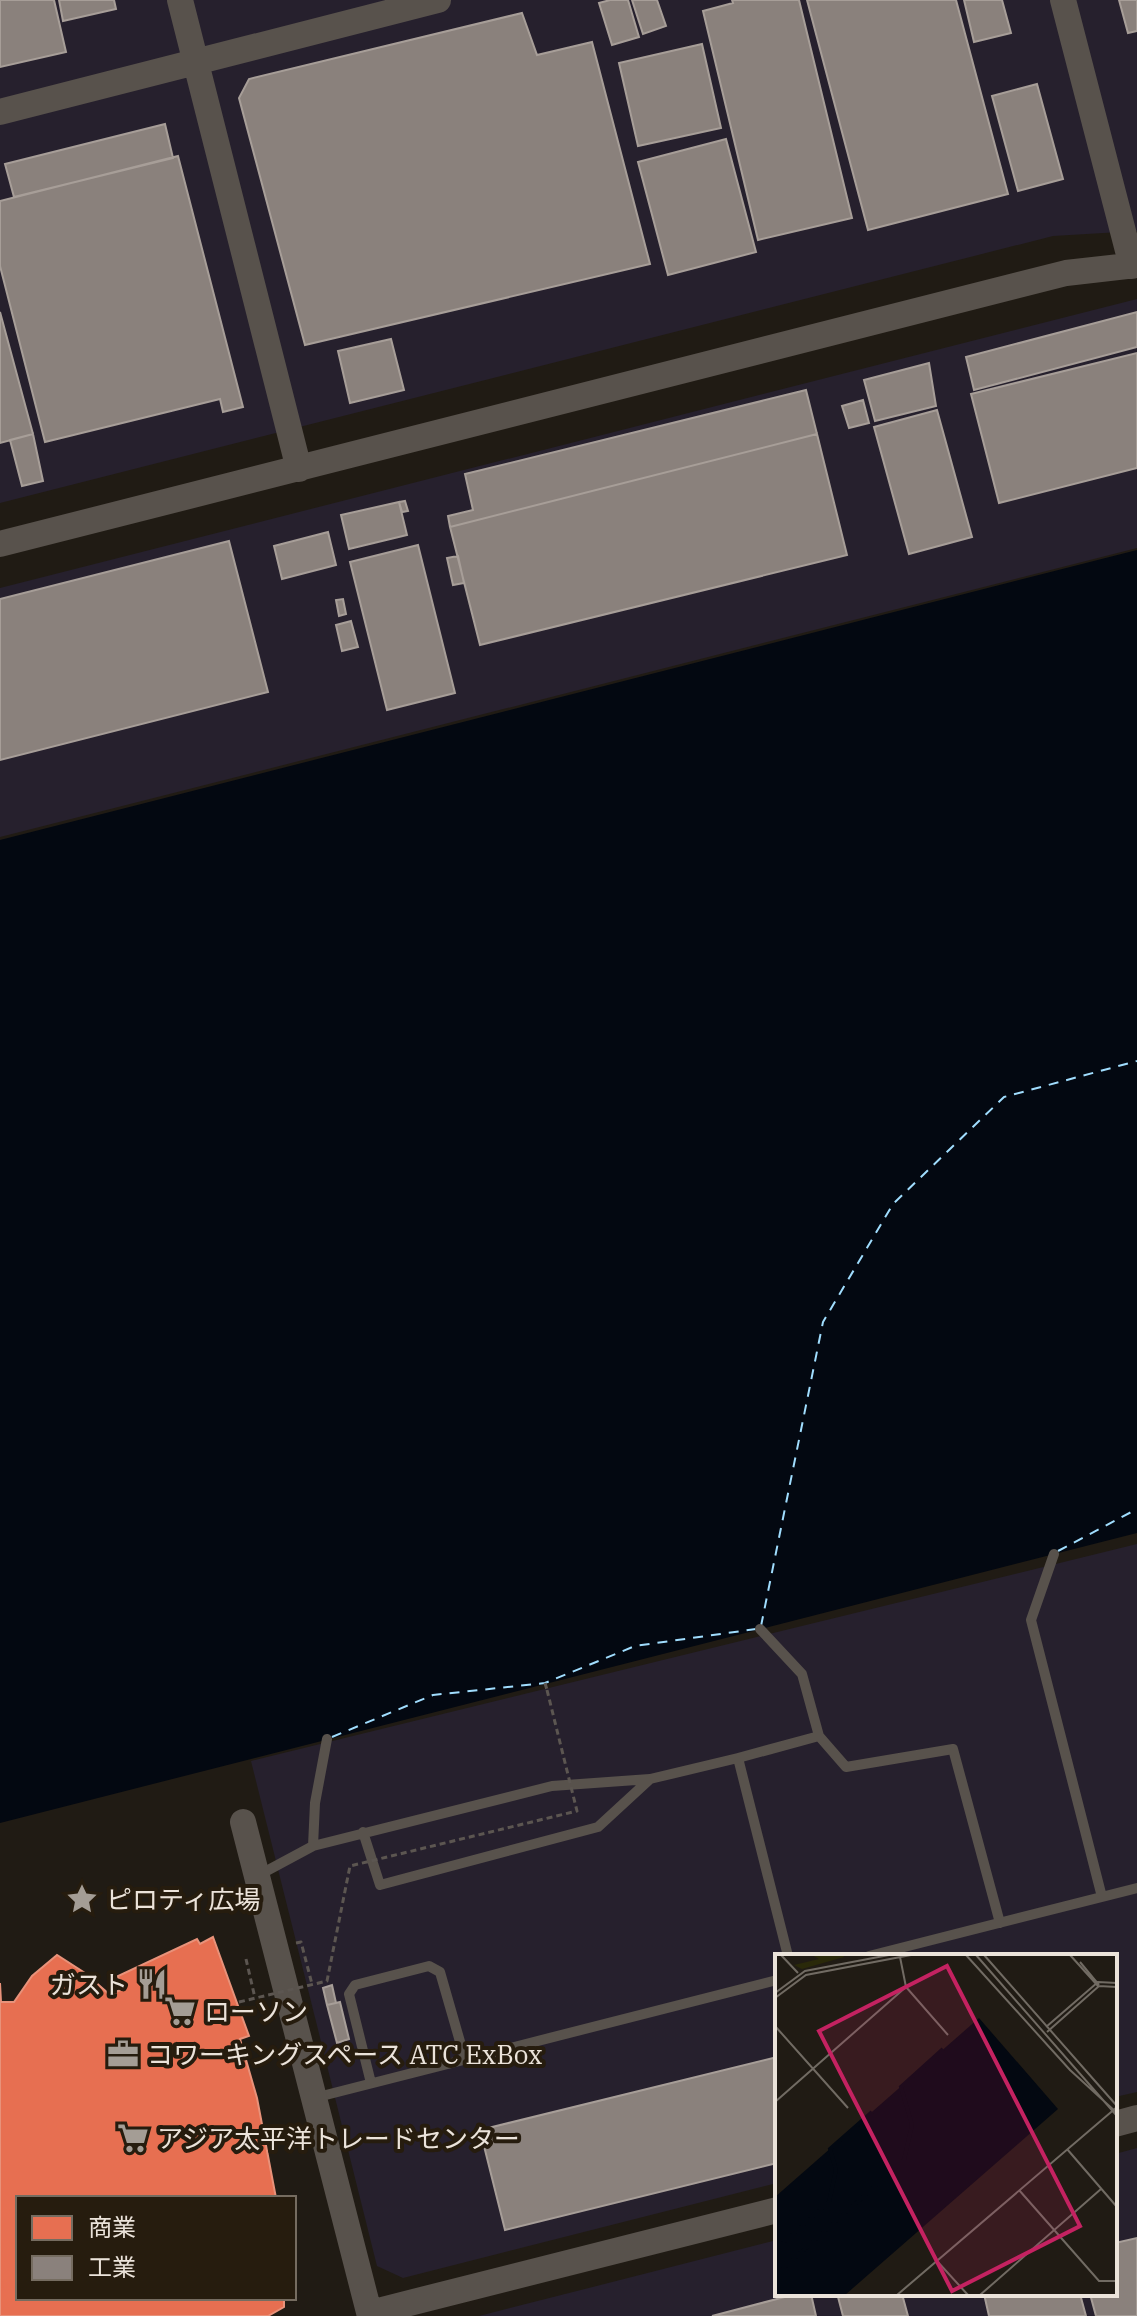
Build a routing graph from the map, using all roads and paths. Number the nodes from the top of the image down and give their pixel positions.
1 (180, 0) edge
2 (438, 0) edge
3 (1063, 0) edge
4 (195, 61) junction
5 (0, 112) edge
6 (1134, 265) edge
7 (299, 469) junction
8 (0, 544) edge
9 (1054, 1554) dead end
10 (760, 1629) dead end
11 (545, 1683) dead end
12 (819, 1736) junction
13 (327, 1739) dead end
14 (738, 1758) junction
15 (650, 1779) junction
16 (243, 1822) dead end
17 (363, 1832) junction
18 (313, 1846) junction
19 (256, 1877) junction
20 (1137, 1888) edge
21 (1102, 1897) junction
22 (1000, 1923) junction
23 (302, 1946) dead end
24 (787, 1954) edge
25 (877, 1954) edge
26 (246, 1959) dead end
27 (775, 1981) edge
28 (312, 1984) junction
29 (255, 1998) junction
30 (239, 2002) dead end
31 (465, 2059) junction
32 (371, 2083) junction
33 (311, 2098) junction
34 (1137, 2118) edge
35 (1117, 2123) edge
36 (775, 2211) edge
37 (370, 2315) edge

1 - 4 street
2 - 4 street
3 - 6 street
4 - 5 street
4 - 7 street
6 - 7 street
7 - 8 street
9 - 21 lane
10 - 12 lane
11 - 28 path, bridge
12 - 14 lane
12 - 22 lane
13 - 18 lane
14 - 15 lane
14 - 24 lane
15 - 17 lane
15 - 17 lane
16 - 19 street
17 - 18 lane
18 - 19 lane
19 - 33 street
20 - 21 lane
21 - 22 lane
22 - 25 lane
23 - 28 path
26 - 29 path
27 - 31 lane
28 - 29 path, bridge
29 - 30 path, bridge
31 - 32 lane
31 - 32 lane
32 - 33 lane
33 - 37 street
34 - 35 street
36 - 37 street

